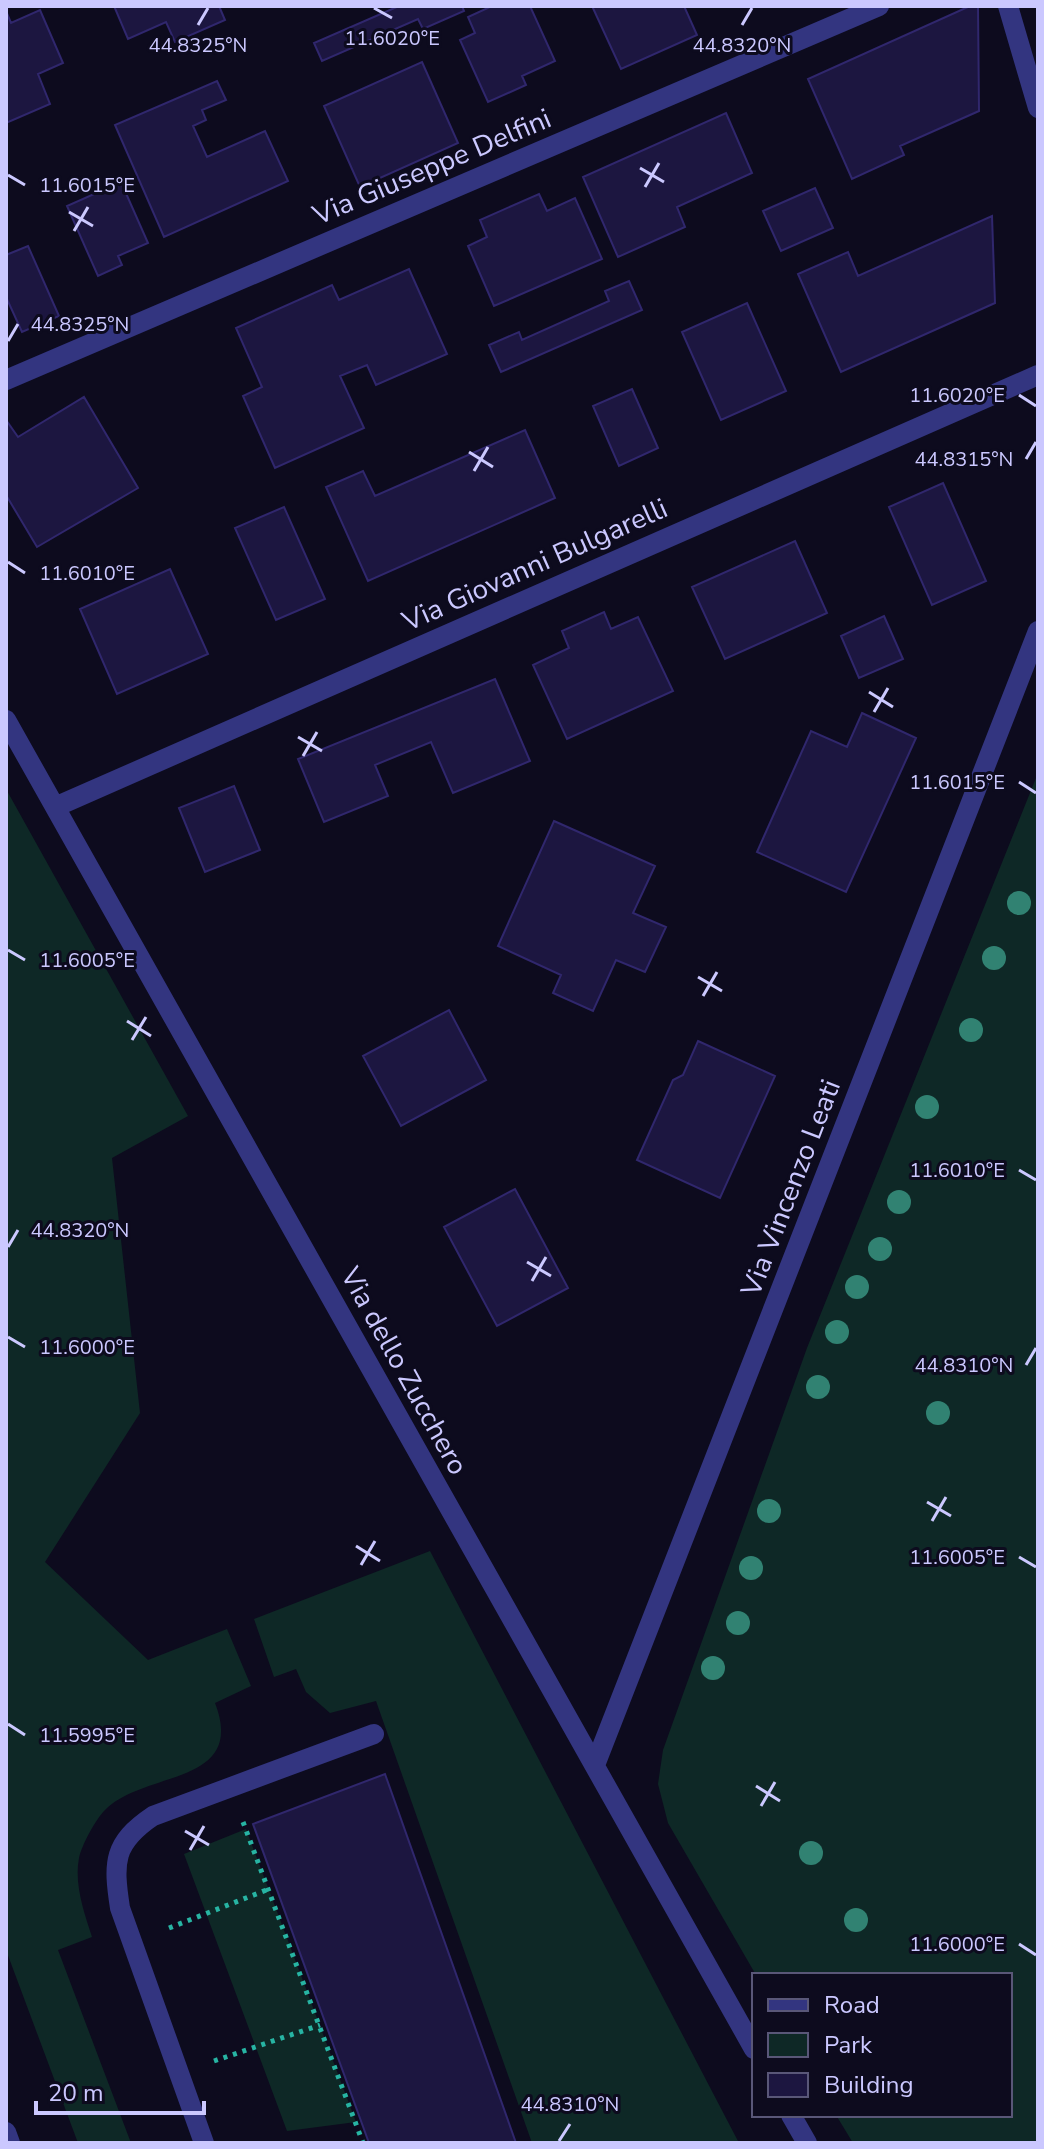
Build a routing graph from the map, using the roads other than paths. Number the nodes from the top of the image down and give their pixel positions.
1 (879, 6) edge
2 (1008, 6) edge
3 (1038, 108) edge
4 (1038, 375) edge
5 (6, 380) edge
6 (1038, 631) edge
7 (6, 720) edge
8 (55, 807) junction
9 (374, 1734) dead end
10 (595, 1765) junction
11 (752, 2045) edge
12 (792, 2117) edge
13 (6, 2132) edge
14 (10, 2143) edge
15 (204, 2143) edge
16 (807, 2143) edge

1 - 5 street, Via Giuseppe Delfini
2 - 3 street
4 - 8 street, Via Giovanni Bulgarelli
6 - 10 street, Via Vincenzo Leati
7 - 8 street, Via dello Zucchero
8 - 10 street, Via dello Zucchero
9 - 15 street
10 - 11 street, Via dello Zucchero
12 - 16 street
13 - 14 street

